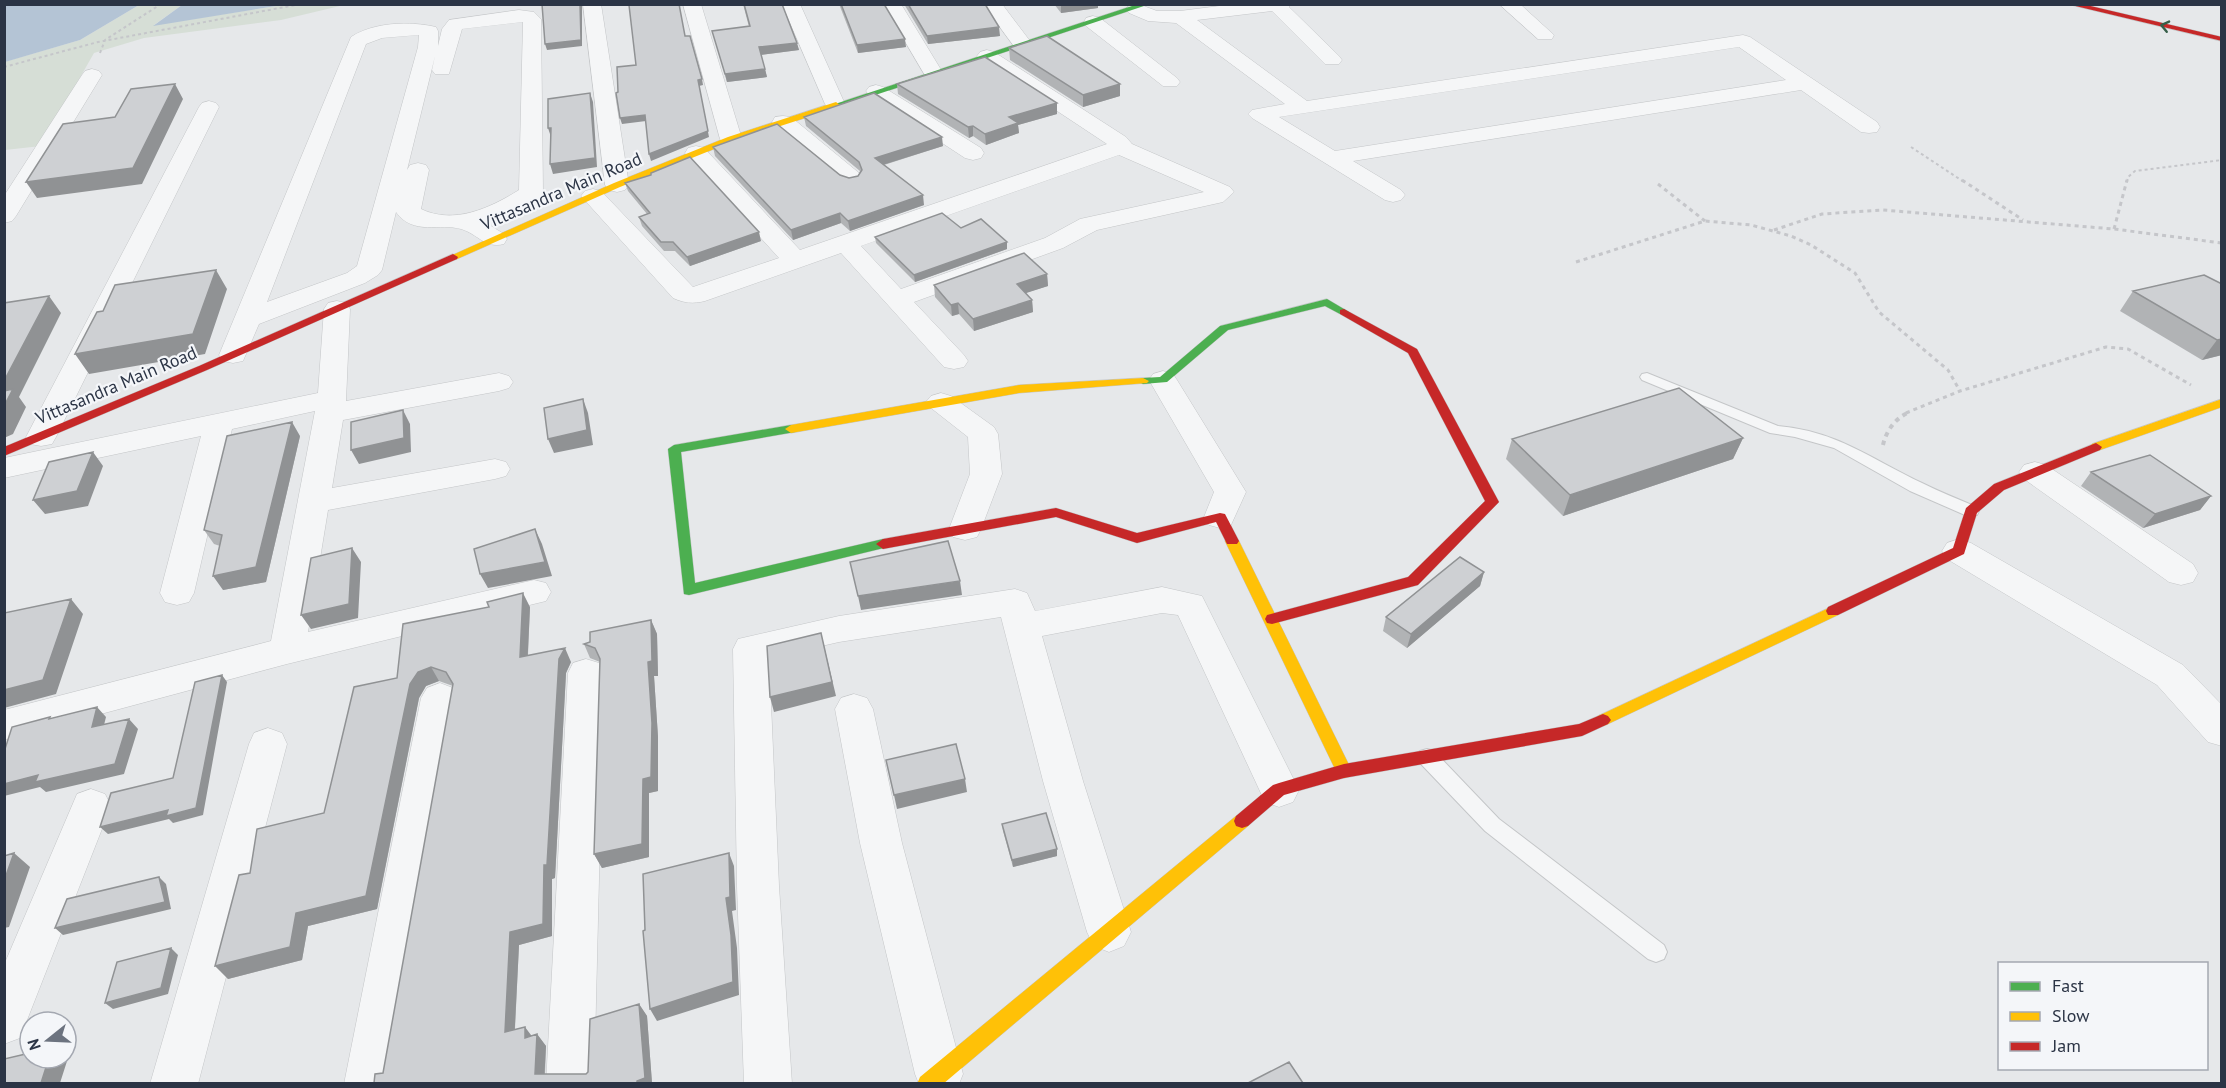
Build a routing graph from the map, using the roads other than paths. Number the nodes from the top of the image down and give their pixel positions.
1 (592, 4) edge
2 (692, 4) edge
3 (791, 4) edge
4 (892, 4) edge
5 (992, 4) edge
6 (1282, 4) edge
7 (1508, 4) edge
8 (2070, 4) edge
9 (1277, 5) edge
10 (1141, 7) edge
11 (1109, 10) edge
12 (1180, 17) junction
13 (1093, 22) junction
14 (1545, 35) dead end
15 (2222, 39) edge
16 (1023, 45) junction
17 (987, 56) junction
18 (1332, 60) dead end
19 (933, 73) junction
20 (92, 75) dead end
21 (1170, 82) dead end
22 (1804, 83) junction
23 (876, 91) junction
24 (836, 104) junction
25 (209, 107) dead end
26 (1302, 107) junction
27 (433, 109) dead end
28 (783, 122) junction
29 (1869, 127) dead end
30 (731, 139) junction
31 (1120, 147) junction
32 (696, 153) junction
33 (973, 153) dead end
34 (422, 155) dead end
35 (1332, 158) junction
36 (851, 178) edge
37 (617, 185) junction
38 (1394, 195) dead end
39 (593, 196) junction
40 (4, 216) edge
41 (466, 222) junction
42 (495, 239) junction
43 (844, 243) junction
44 (795, 261) junction
45 (897, 300) junction
46 (337, 309) junction
47 (247, 320) junction
48 (233, 355) junction
49 (954, 361) dead end
50 (1647, 377) dead end
51 (1163, 380) junction
52 (499, 382) dead end
53 (941, 402) junction
54 (2221, 403) edge
55 (331, 406) junction
56 (219, 422) junction
57 (41, 437) junction
58 (4, 452) edge
59 (4, 468) edge
60 (495, 469) dead end
61 (2035, 472) junction
62 (313, 502) junction
63 (1971, 511) junction
64 (1220, 517) junction
65 (965, 528) junction
66 (1959, 551) junction
67 (2181, 573) dead end
68 (534, 592) dead end
69 (177, 593) dead end
70 (1272, 619) junction
71 (1022, 627) junction
72 (287, 650) junction
73 (586, 673) dead end
74 (440, 698) dead end
75 (854, 709) dead end
76 (4, 725) edge
77 (2222, 731) edge
78 (268, 744) dead end
79 (1427, 757) junction
80 (1344, 771) junction
81 (1279, 790) junction
82 (91, 806) dead end
83 (1109, 932) junction
84 (1656, 952) dead end
85 (4, 1022) edge
86 (933, 1079) edge
87 (174, 1083) edge
88 (368, 1083) edge
89 (570, 1083) edge
90 (768, 1083) edge

1 - 37 street
2 - 30 street
3 - 24 street
4 - 19 street
5 - 16 street
6 - 9 street
7 - 14 street
15 -> 8 main road
9 - 12 street
9 - 18 street
10 - 11 main road, Vittasandra Main Road
10 - 12 street
11 - 13 main road, Vittasandra Main Road
12 - 26 street
13 - 16 main road, Vittasandra Main Road
13 - 21 street
16 - 17 main road, Vittasandra Main Road
17 - 19 main road, Vittasandra Main Road
17 - 31 street
19 - 23 main road, Vittasandra Main Road
20 - 40 street
22 - 26 street
22 - 29 street
22 - 35 street
23 - 24 main road, Vittasandra Main Road
23 - 33 street
24 - 28 main road, Vittasandra Main Road
25 - 57 street
26 - 35 street
27 - 41 street
28 - 30 main road, Vittasandra Main Road
28 - 36 street
30 - 32 main road, Vittasandra Main Road
31 - 43 street
31 - 45 street
32 - 37 main road, Vittasandra Main Road
32 - 44 street
34 - 41 street
35 - 38 street
37 - 39 main road, Vittasandra Main Road
39 - 42 main road, Vittasandra Main Road
39 - 44 street
41 - 42 street
42 - 46 main road, Vittasandra Main Road
43 - 44 street
43 - 45 street
45 - 49 street
46 - 48 main road, Vittasandra Main Road
46 - 55 street
47 - 47 street
47 - 48 street
48 - 57 main road, Vittasandra Main Road
50 - 63 lane
51 - 53 main road
51 - 64 street
51 - 70 main road
52 - 55 street
53 - 65 street
53 - 65 main road
54 - 61 main road
55 - 56 street
55 - 62 street
56 - 59 street
56 - 69 street
57 - 58 main road, Vittasandra Main Road
60 - 62 street
61 - 63 main road
61 - 67 street
62 - 72 street
63 - 66 main road
64 - 65 main road
64 - 70 main road
66 - 77 street
66 - 79 main road
68 - 72 street
70 - 80 main road
71 - 81 street
71 - 83 street
71 - 90 street
72 - 76 street
73 - 89 street
74 - 88 street
75 - 86 street
78 - 87 street
79 - 80 main road
79 - 84 lane
80 - 81 main road
81 - 83 main road
82 - 85 street
83 - 86 main road

